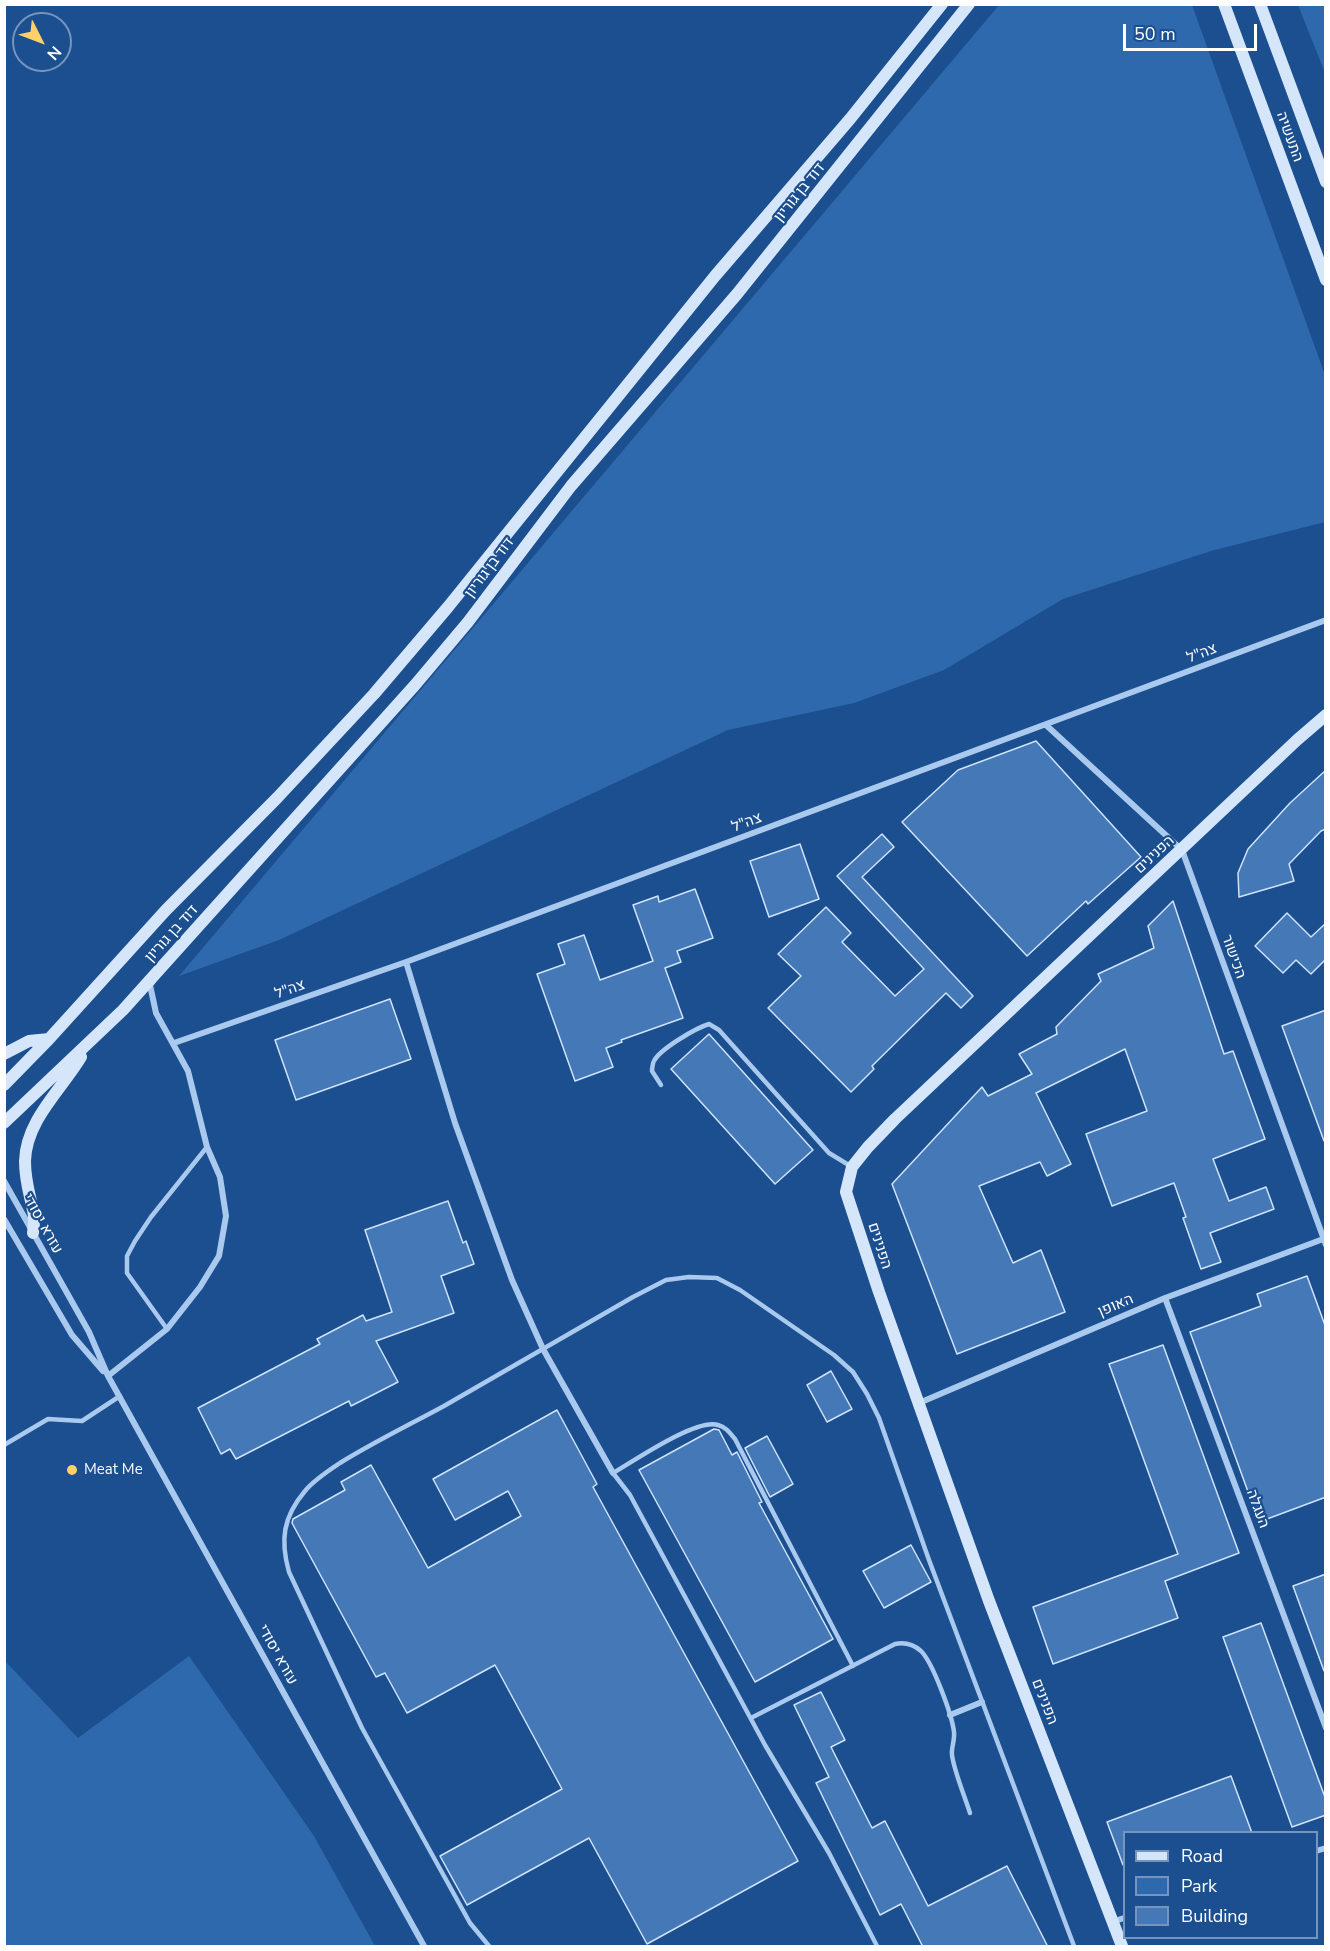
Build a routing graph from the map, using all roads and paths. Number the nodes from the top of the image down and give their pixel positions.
1 (942, 4) edge
2 (969, 4) edge
3 (1224, 4) edge
4 (1260, 4) edge
5 (1326, 182) edge
6 (1326, 280) edge
7 (1326, 620) edge
8 (1326, 715) edge
9 (1046, 725) junction
10 (1182, 850) junction
11 (169, 959) junction
12 (406, 962) junction
13 (49, 1039) junction
14 (90, 1043) junction
15 (174, 1043) junction
16 (4, 1054) edge
17 (4, 1085) edge
18 (662, 1085) dead end
19 (4, 1123) edge
20 (207, 1147) junction
21 (852, 1167) junction
22 (4, 1181) edge
23 (4, 1219) edge
24 (33, 1233) junction
25 (1325, 1241) edge
26 (1165, 1298) junction
27 (167, 1329) junction
28 (543, 1349) junction
29 (108, 1376) junction
30 (120, 1396) junction
31 (919, 1403) junction
32 (4, 1445) edge
33 (613, 1473) junction
34 (853, 1666) junction
35 (982, 1702) junction
36 (950, 1715) junction
37 (751, 1718) junction
38 (1326, 1728) edge
39 (970, 1813) dead end
40 (1123, 1919) edge
41 (1112, 1922) junction
42 (424, 1947) edge
43 (489, 1947) edge
44 (877, 1947) edge
45 (1074, 1947) edge
46 (1122, 1947) edge

1 - 13 main road, דוד בן גוריון
2 - 11 main road, דוד בן גוריון
3 - 6 main road, התעשיה
4 - 5 main road, התעשיה
7 - 9 street, צה"ל
8 - 10 main road, הפנינים
9 - 10 street, הכישור
9 - 12 street, צה"ל
10 - 21 main road, הפנינים
10 - 25 street, הכישור
11 - 14 main road, דוד בן גוריון
11 - 15 street
12 - 15 street, צה"ל
12 - 28 street
13 - 16 main road
13 - 17 main road, דוד בן גוריון
14 - 19 main road, דוד בן גוריון
14 - 24 main road
15 - 20 street
18 - 21 lane
20 - 27 street
20 - 27 lane
21 - 31 main road, הפנינים
22 - 24 street, עזרא יסודי
23 - 29 street, עזרא יסודי
24 - 29 street, עזרא יסודי
25 - 26 street, האופן
26 - 31 street, האופן
26 - 38 street, העגלה
27 - 29 street
28 - 33 street
28 - 35 lane
28 - 43 lane
29 - 30 street, עזרא יסודי
30 - 32 lane
30 - 42 street, עזרא יסודי
31 - 41 main road, הפנינים
33 - 34 lane
33 - 37 lane
34 - 36 lane
34 - 37 lane
35 - 36 street
35 - 45 lane
36 - 39 lane
37 - 44 lane
40 - 41 street
41 - 46 main road, הפנינים

